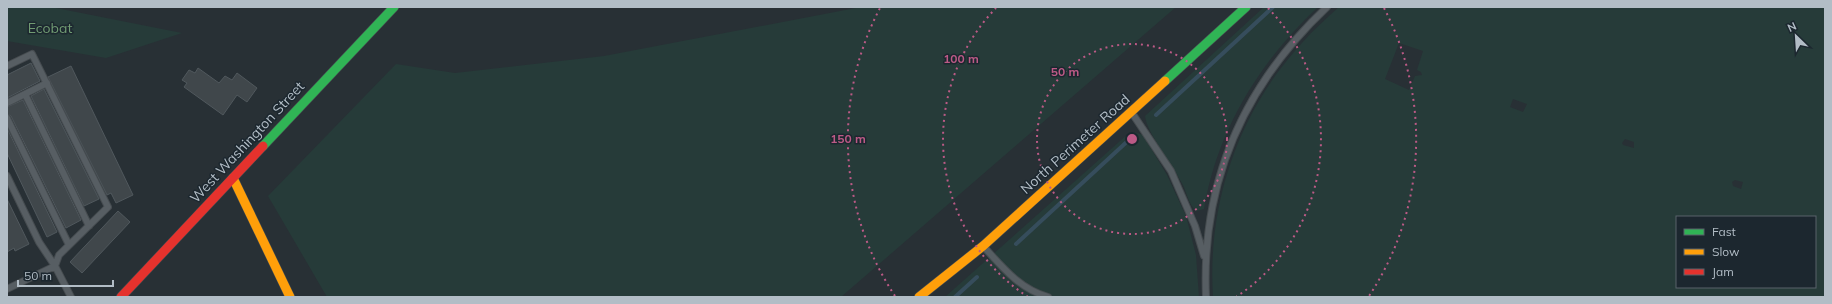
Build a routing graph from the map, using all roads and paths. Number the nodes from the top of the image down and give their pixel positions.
1 (394, 7) edge
2 (1246, 7) edge
3 (1327, 7) edge
4 (7, 66) edge
5 (47, 83) junction
6 (25, 94) junction
7 (7, 103) edge
8 (1131, 112) junction
9 (7, 118) edge
10 (7, 176) edge
11 (233, 178) junction
12 (88, 226) junction
13 (69, 244) junction
14 (983, 246) junction
15 (1205, 261) junction
16 (55, 266) junction
17 (7, 289) edge
18 (71, 297) edge
19 (121, 297) edge
20 (290, 297) edge
21 (919, 297) edge
22 (1048, 297) edge
23 (1206, 297) edge

1 - 11 street, West Washington Street
2 - 8 street, North Perimeter Road
3 - 15 lane
4 - 5 lane
5 - 6 lane
5 - 12 lane
6 - 7 lane
6 - 12 lane
8 - 14 street, North Perimeter Road
8 - 15 lane
9 - 13 lane
10 - 16 lane
11 - 19 street, West Washington Street
11 - 20 street
12 - 13 lane
13 - 16 lane
14 - 21 street, North Perimeter Road
14 - 22 lane
15 - 23 lane
16 - 17 lane
16 - 18 lane

